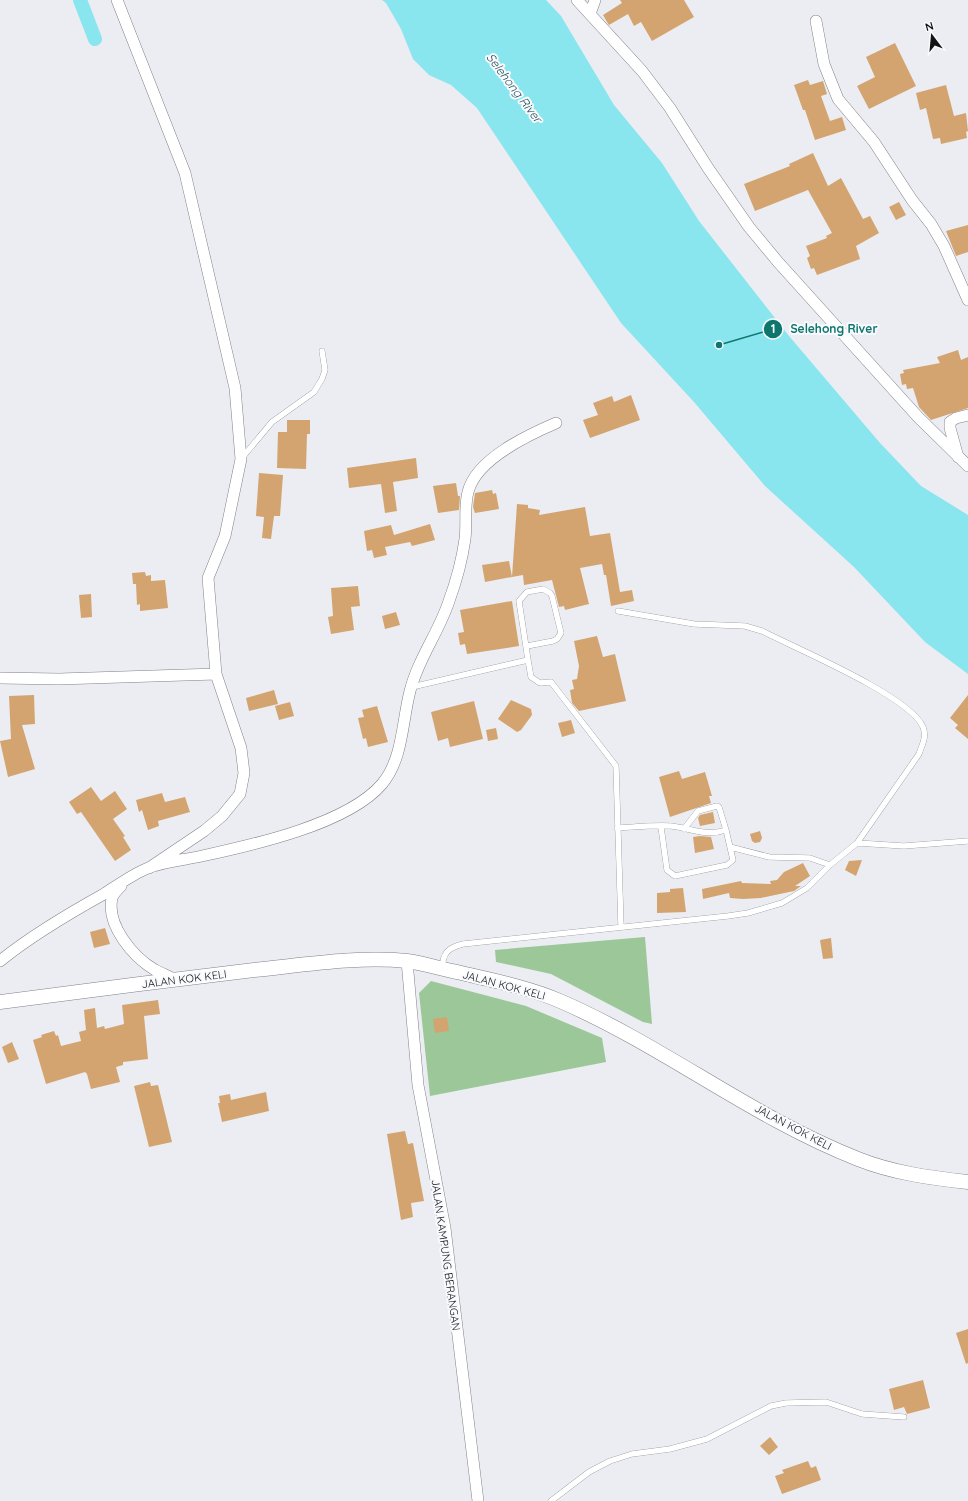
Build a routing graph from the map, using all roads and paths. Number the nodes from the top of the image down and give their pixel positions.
1 (116, 0) edge
2 (577, 0) edge
3 (595, 0) edge
4 (590, 14) junction
5 (816, 21) dead end
6 (968, 300) edge
7 (322, 351) dead end
8 (968, 415) edge
9 (556, 423) dead end
10 (958, 458) junction
11 (241, 459) junction
12 (968, 466) edge
13 (618, 611) dead end
14 (526, 646) junction
15 (528, 660) junction
16 (216, 674) junction
17 (0, 678) edge
18 (412, 687) junction
19 (661, 827) junction
20 (617, 828) junction
21 (684, 829) junction
22 (726, 830) junction
23 (968, 841) edge
24 (857, 843) junction
25 (730, 847) junction
26 (830, 865) junction
27 (149, 868) junction
28 (124, 882) junction
29 (621, 926) junction
30 (0, 961) edge
31 (407, 961) junction
32 (442, 969) junction
33 (174, 979) junction
34 (0, 1002) edge
35 (968, 1182) edge
36 (904, 1417) dead end
37 (480, 1501) edge
38 (551, 1501) edge

1 - 11 street
2 - 4 street
3 - 4 street
4 - 10 street
5 - 6 street
7 - 11 lane
8 - 10 street
9 - 18 street
10 - 12 street
11 - 16 street
13 - 24 lane
14 - 14 lane
14 - 15 lane
15 - 18 lane
15 - 20 lane
16 - 17 street
16 - 27 street
18 - 27 street
19 - 20 lane
19 - 21 lane
19 - 25 lane
20 - 29 lane
21 - 22 lane
21 - 22 lane
22 - 25 lane
23 - 24 lane
24 - 26 lane
25 - 26 lane
26 - 29 lane
27 - 28 street
28 - 30 street
28 - 33 street
29 - 32 lane
31 - 32 street, JALAN KOK KELI
31 - 33 street, JALAN KOK KELI
31 - 37 street, JALAN KAMPUNG BERANGAN
32 - 35 street, JALAN KOK KELI
33 - 34 street, JALAN KOK KELI
36 - 38 lane

